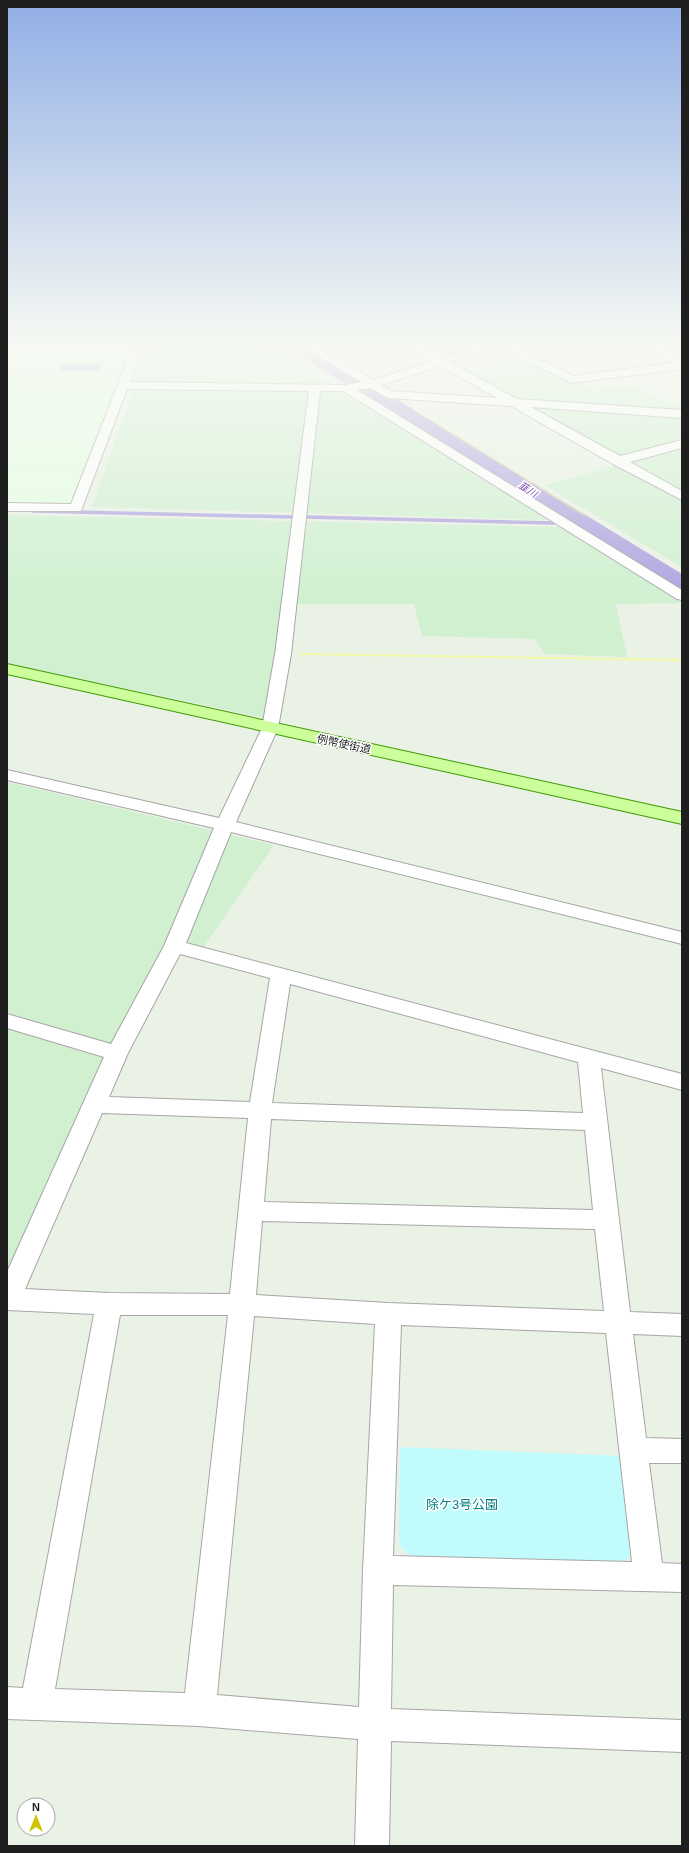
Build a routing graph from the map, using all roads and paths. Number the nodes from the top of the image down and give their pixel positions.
1 (107, 429) edge
2 (310, 429) edge
3 (416, 429) edge
4 (445, 429) edge
5 (561, 429) edge
6 (682, 444) edge
7 (618, 461) junction
8 (682, 496) edge
9 (7, 507) edge
10 (584, 515) dead end
11 (682, 596) edge
12 (283, 654) junction
13 (682, 660) edge
14 (7, 670) edge
15 (270, 728) junction
16 (7, 775) edge
17 (682, 818) edge
18 (225, 825) junction
19 (682, 938) edge
20 (174, 946) junction
21 (280, 974) junction
22 (7, 1021) edge
23 (117, 1053) junction
24 (589, 1058) junction
25 (682, 1082) edge
26 (94, 1105) junction
27 (260, 1110) junction
28 (596, 1122) junction
29 (251, 1211) junction
30 (606, 1220) junction
31 (7, 1300) edge
32 (110, 1304) junction
33 (242, 1305) junction
34 (388, 1314) junction
35 (618, 1322) junction
36 (682, 1325) edge
37 (634, 1450) junction
38 (682, 1451) edge
39 (378, 1570) junction
40 (649, 1577) junction
41 (682, 1578) edge
42 (21, 1704) edge
43 (199, 1710) junction
44 (373, 1724) junction
45 (682, 1736) edge
46 (372, 1846) edge

1 - 9 street
2 - 12 street
3 - 11 street
4 - 10 path
5 - 7 street
6 - 7 street
7 - 8 street
12 - 13 path
12 - 15 street
14 - 15 main road, 例幣使街道
15 - 17 main road, 例幣使街道
15 - 18 street
16 - 18 street
18 - 19 street
18 - 20 street
20 - 21 street
20 - 23 street
21 - 24 street
21 - 27 street
22 - 23 street
23 - 26 street
24 - 25 street
24 - 28 street
26 - 27 street
26 - 31 street
27 - 28 street
27 - 29 street
28 - 30 street
29 - 30 street
29 - 33 street
30 - 35 street
31 - 32 street
32 - 33 street
32 - 42 street
33 - 34 street
33 - 43 street
34 - 35 street
34 - 39 street
35 - 36 street
35 - 37 street
37 - 38 street
37 - 40 street
39 - 40 street
39 - 44 street
40 - 41 street
42 - 43 street
43 - 44 street
44 - 45 street
44 - 46 street

